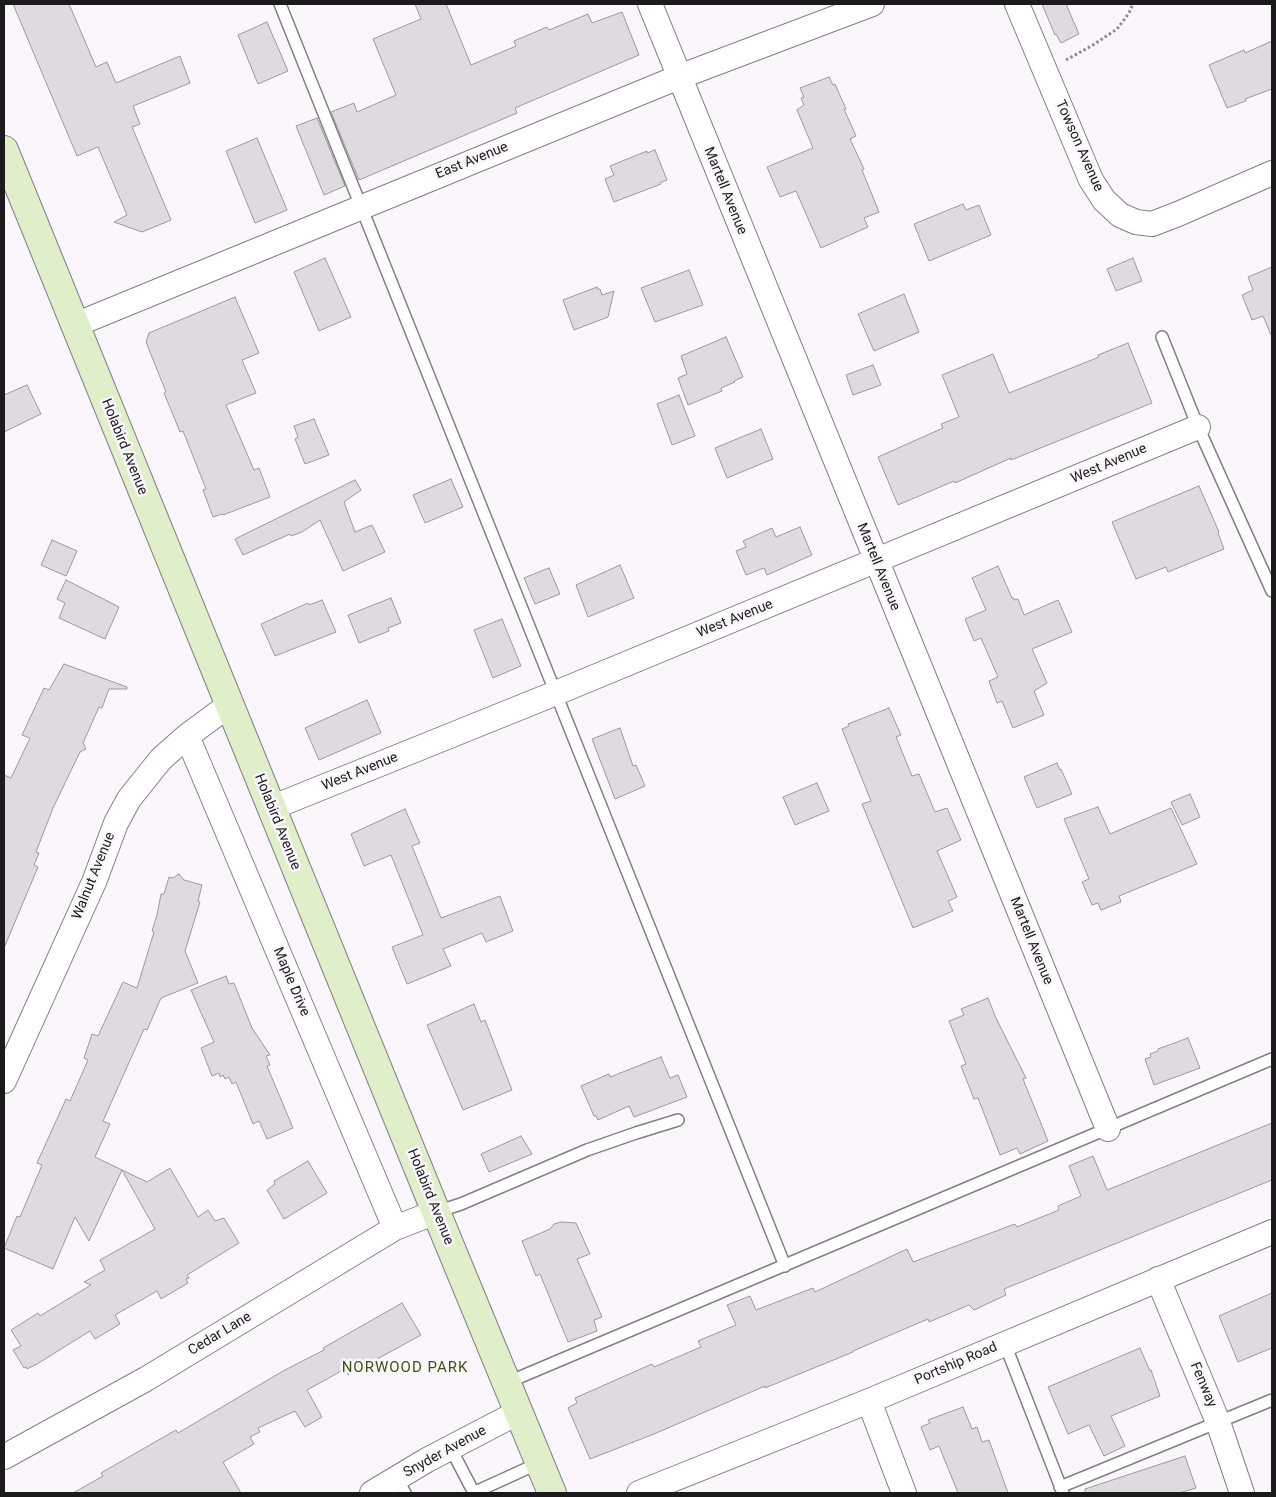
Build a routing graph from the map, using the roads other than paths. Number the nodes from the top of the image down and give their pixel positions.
1 (280, 4) edge
2 (650, 4) edge
3 (872, 4) edge
4 (1017, 4) edge
5 (679, 77) junction
6 (4, 150) edge
7 (1272, 173) edge
8 (361, 207) junction
9 (75, 325) junction
10 (1162, 338) dead end
11 (1198, 427) junction
12 (876, 561) junction
13 (1272, 591) edge
14 (556, 693) junction
15 (229, 705) junction
16 (188, 736) junction
17 (271, 808) junction
18 (1272, 1059) edge
19 (4, 1081) edge
20 (678, 1120) dead end
21 (1108, 1129) junction
22 (436, 1212) junction
23 (396, 1228) junction
24 (1272, 1232) edge
25 (785, 1266) junction
26 (1158, 1279) junction
27 (1005, 1344) junction
28 (506, 1383) junction
29 (1272, 1400) edge
30 (869, 1401) junction
31 (519, 1412) junction
32 (1218, 1422) junction
33 (450, 1447) junction
34 (4, 1457) edge
35 (540, 1463) junction
36 (401, 1486) edge
37 (1062, 1490) edge
38 (372, 1493) edge
39 (473, 1493) edge
40 (552, 1493) edge
41 (639, 1493) edge
42 (904, 1493) edge
43 (1242, 1493) edge

1 - 8 lane
2 - 5 street, Martell Avenue
3 - 5 street, East Avenue
4 - 7 street, Towson Avenue
5 - 8 street, East Avenue
5 - 12 street, Martell Avenue
6 - 9 main road, Holabird Avenue
8 - 9 street, East Avenue
8 - 14 lane
9 - 15 main road, Holabird Avenue
10 - 11 lane
11 - 12 street, West Avenue
11 - 13 lane
12 - 14 street, West Avenue
12 - 21 street, Martell Avenue
14 - 17 street, West Avenue
14 - 25 lane
15 - 16 street, Walnut Avenue
15 - 17 main road, Holabird Avenue
16 - 19 street, Walnut Avenue
16 - 23 street, Maple Drive
17 - 22 main road, Holabird Avenue
18 - 21 lane
20 - 22 lane
21 - 25 lane
22 - 23 street, Cedar Lane
22 - 28 main road, Holabird Avenue
23 - 34 street, Cedar Lane
24 - 26 street, Portship Road
25 - 28 lane
26 - 27 street, Portship Road
26 - 32 street, Fenway
27 - 30 street, Portship Road
27 - 37 lane
28 - 31 main road, Holabird Avenue
29 - 32 lane
30 - 41 street, Portship Road
30 - 42 street
31 - 33 street, Snyder Avenue
31 - 35 main road, Holabird Avenue
32 - 37 lane
32 - 43 street, Fenway
33 - 36 street, Snyder Avenue
33 - 39 lane
35 - 39 lane
35 - 40 main road, Holabird Avenue
36 - 38 street, Snyder Avenue

